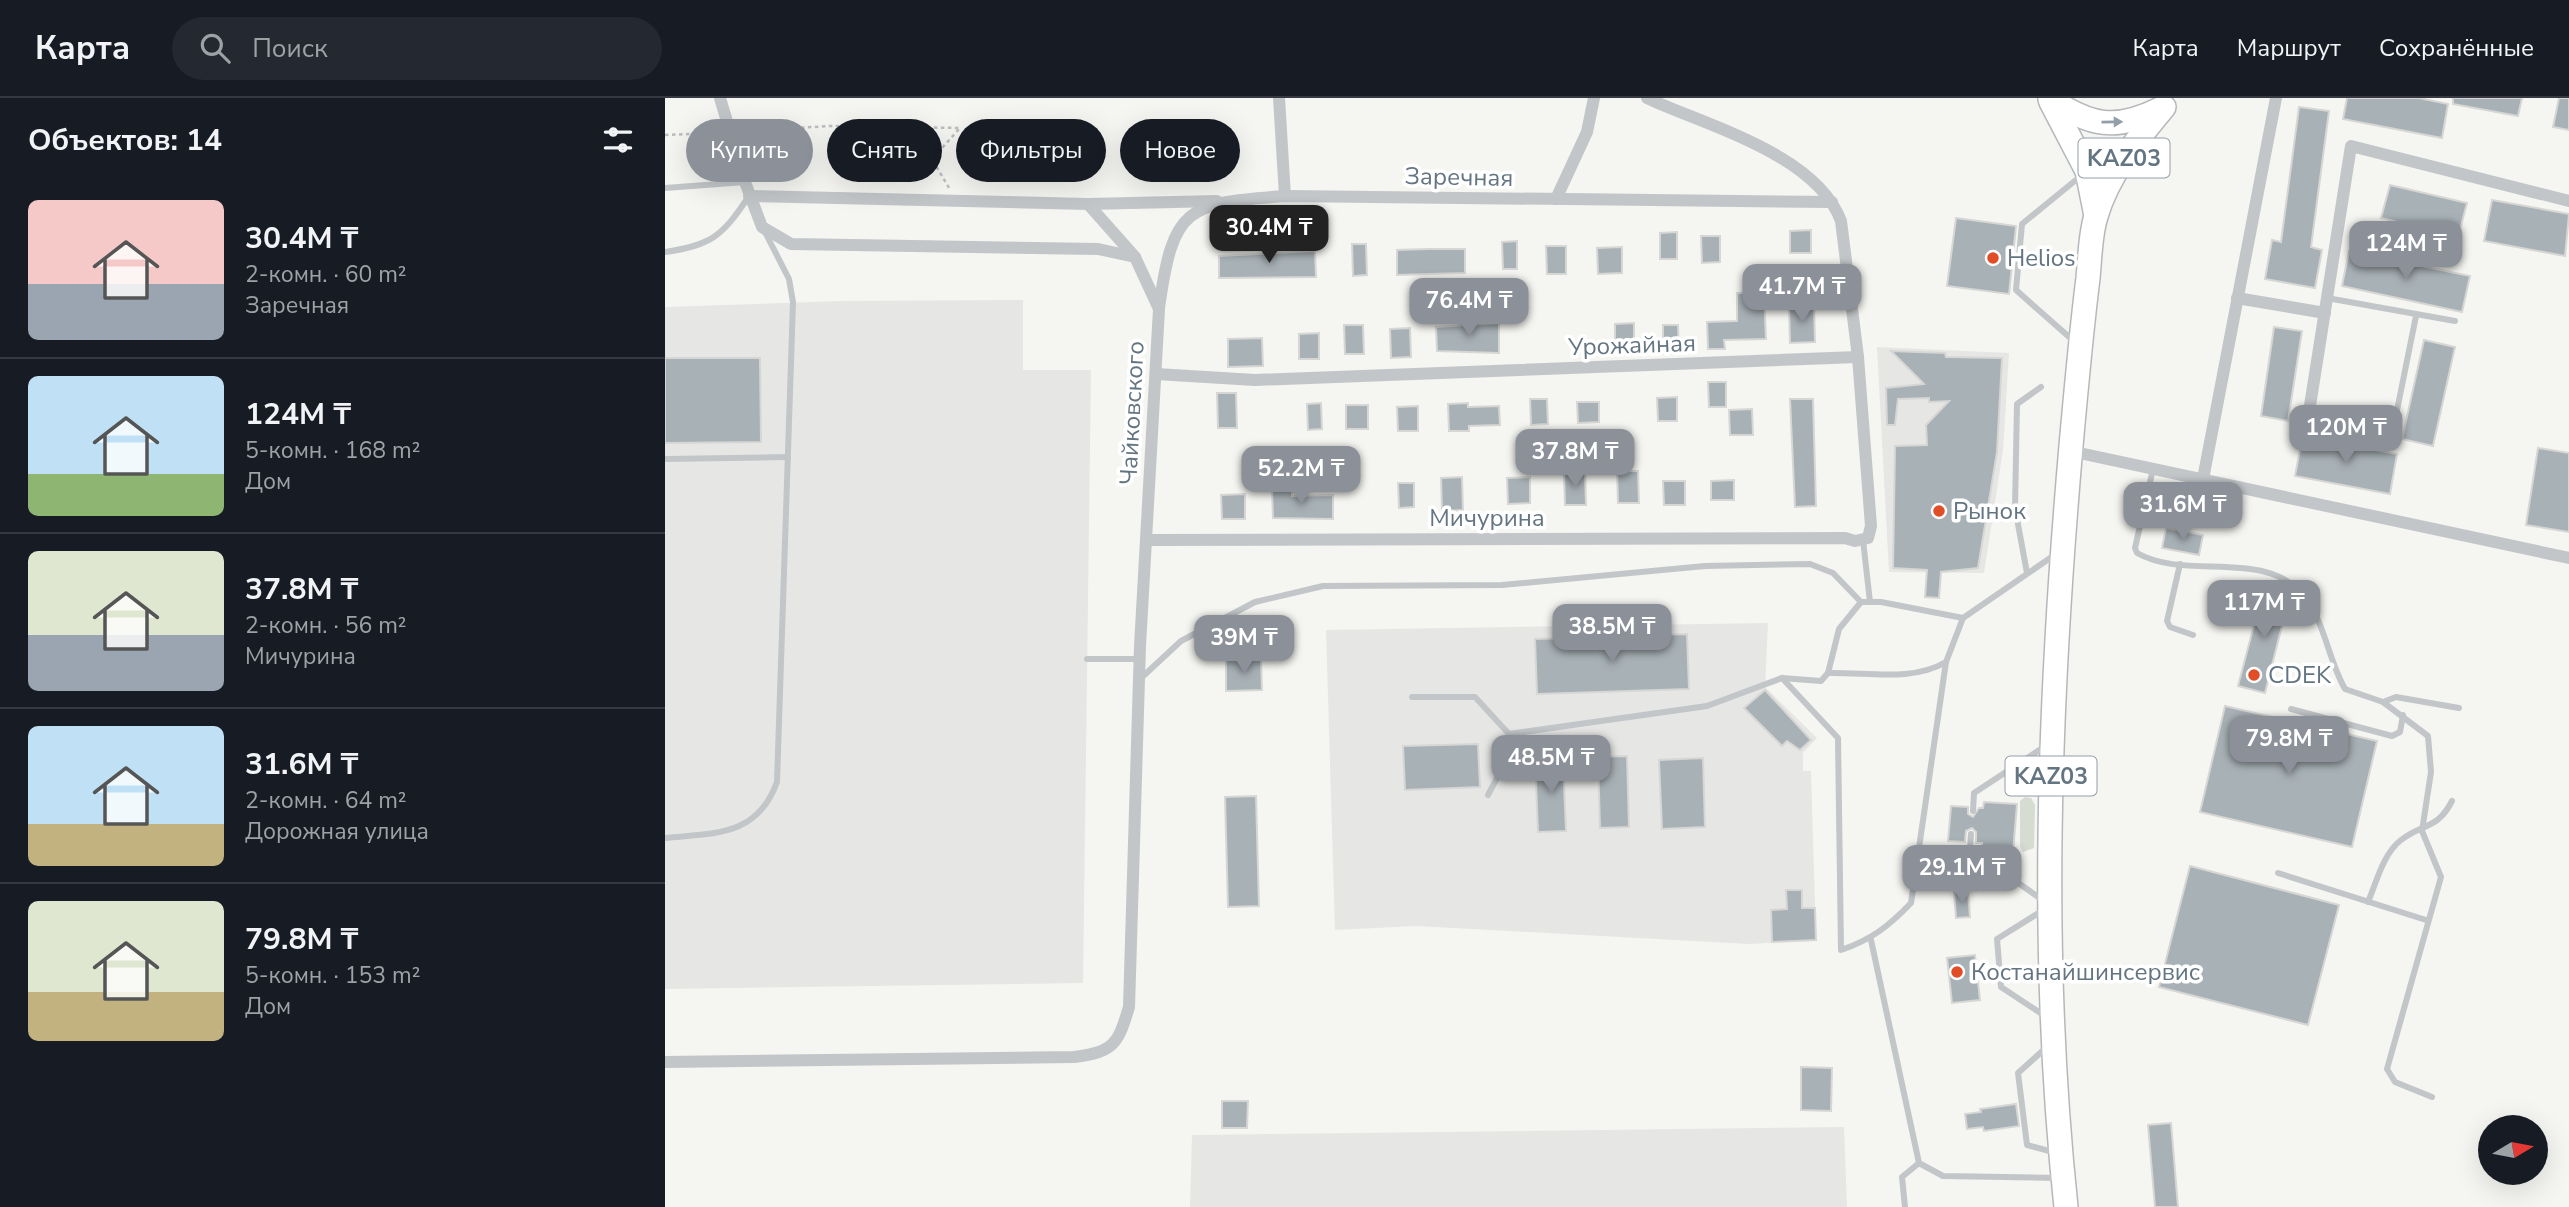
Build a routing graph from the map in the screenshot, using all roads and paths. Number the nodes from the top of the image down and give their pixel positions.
1 (720, 98) edge
2 (1279, 98) edge
3 (1594, 98) edge
4 (1647, 98) edge
5 (2276, 98) edge
6 (2049, 99) edge
7 (2169, 102) edge
8 (726, 119) edge
9 (813, 127) edge
10 (686, 134) edge
11 (665, 135) edge
12 (2087, 171) junction
13 (745, 183) joint
14 (665, 188) edge
15 (750, 196) junction
16 (1285, 196) junction
17 (1556, 199) junction
18 (1223, 200) junction
19 (956, 201) junction
20 (2569, 201) edge
21 (1832, 202) junction
22 (1088, 204) junction
23 (2096, 216) junction
24 (762, 227) junction
25 (665, 252) edge
26 (1135, 257) junction
27 (2237, 298) junction
28 (2327, 298) junction
29 (1159, 309) junction
30 (2325, 313) junction
31 (2416, 316) junction
32 (2455, 321) dead end
33 (2079, 346) junction
34 (1858, 357) junction
35 (1156, 374) junction
36 (2041, 387) dead end
37 (2306, 428) joint
38 (2070, 451) junction
39 (788, 457) junction
40 (665, 458) edge
41 (2153, 469) junction
42 (2203, 479) junction
43 (1146, 540) junction
44 (1863, 540) junction
45 (2060, 551) junction
46 (2569, 558) edge
47 (2180, 564) junction
48 (2027, 573) junction
49 (1861, 602) junction
50 (1870, 602) junction
51 (1963, 618) junction
52 (2193, 635) dead end
53 (1087, 659) dead end
54 (1140, 659) junction
55 (1946, 662) junction
56 (1828, 673) junction
57 (1782, 678) junction
58 (1139, 681) junction
59 (1412, 697) dead end
60 (2383, 702) junction
61 (2459, 708) dead end
62 (2291, 709) dead end
63 (2403, 715) junction
64 (1509, 734) junction
65 (2051, 742) junction
66 (1488, 795) dead end
67 (2452, 801) dead end
68 (1973, 811) dead end
69 (2422, 831) junction
70 (1971, 834) dead end
71 (665, 838) edge
72 (2278, 873) dead end
73 (2368, 902) junction
74 (2050, 905) junction
75 (2426, 920) junction
76 (1871, 940) junction
77 (2054, 1031) junction
78 (665, 1062) edge
79 (2433, 1097) dead end
80 (2061, 1154) junction
81 (1919, 1163) junction
82 (2063, 1178) junction
83 (1905, 1207) edge
84 (2066, 1207) edge

1 - 8 street
2 - 16 street
3 - 17 street
4 - 21 street
5 - 27 street
6 -> 7 highway, KАZ03
6 - 12 highway, KАZ03
7 - 23 highway, KАZ03
9 - 19 path
10 - 11 path
12 - 23 highway, KАZ03
12 - 33 lane
13 - 14 lane
13 - 15 street
15 - 19 street
15 - 24 street
15 - 25 lane
16 - 17 street, Заречная
16 - 18 street, Заречная
17 - 21 street, Заречная
18 - 22 street
18 - 29 street, Заречная
19 - 22 street
20 - 28 street
21 - 34 street
22 - 26 street, Чайковского
23 - 33 highway, KАZ03
24 - 26 street
24 - 39 lane
26 - 29 street, Чайковского
27 - 30 street
27 - 42 street
28 - 30 street
28 - 31 lane
29 - 35 street, Чайковского
30 - 37 street
31 - 32 lane
31 - 37 lane
33 - 38 highway, KАZ03
34 - 35 street, Урожайная
34 - 44 street
35 - 43 street, Чайковского
36 - 48 lane
38 - 41 street
38 - 45 highway, KАZ03
39 - 40 lane
39 - 71 lane
41 - 42 street
41 - 47 lane
42 - 46 street
43 - 44 street, Мичурина
43 - 54 street, Чайковского
44 - 50 lane
45 - 48 lane
45 - 65 highway, KАZ03
47 - 52 lane
47 - 60 lane
48 - 51 lane
49 - 50 lane
49 - 56 lane
49 - 58 lane
50 - 51 lane
51 - 55 lane
53 - 54 lane
54 - 58 street, Чайковского
55 - 56 lane
55 - 76 lane
56 - 57 lane
57 - 64 lane
57 - 76 lane
58 - 78 street, Чайковского
59 - 64 lane
60 - 61 lane
60 - 63 lane
62 - 63 lane
63 - 69 lane
64 - 66 lane
65 - 68 lane
65 - 74 highway, KАZ03
67 - 69 lane
69 - 73 lane
69 - 75 lane
70 - 74 lane
72 - 73 lane
73 - 75 lane
74 - 77 highway, KАZ03
74 - 77 lane
75 - 79 lane
76 - 81 lane
77 - 80 highway, KАZ03
77 - 80 lane
80 - 82 highway, KАZ03
81 - 82 lane
81 - 83 lane
82 - 84 highway, KАZ03

